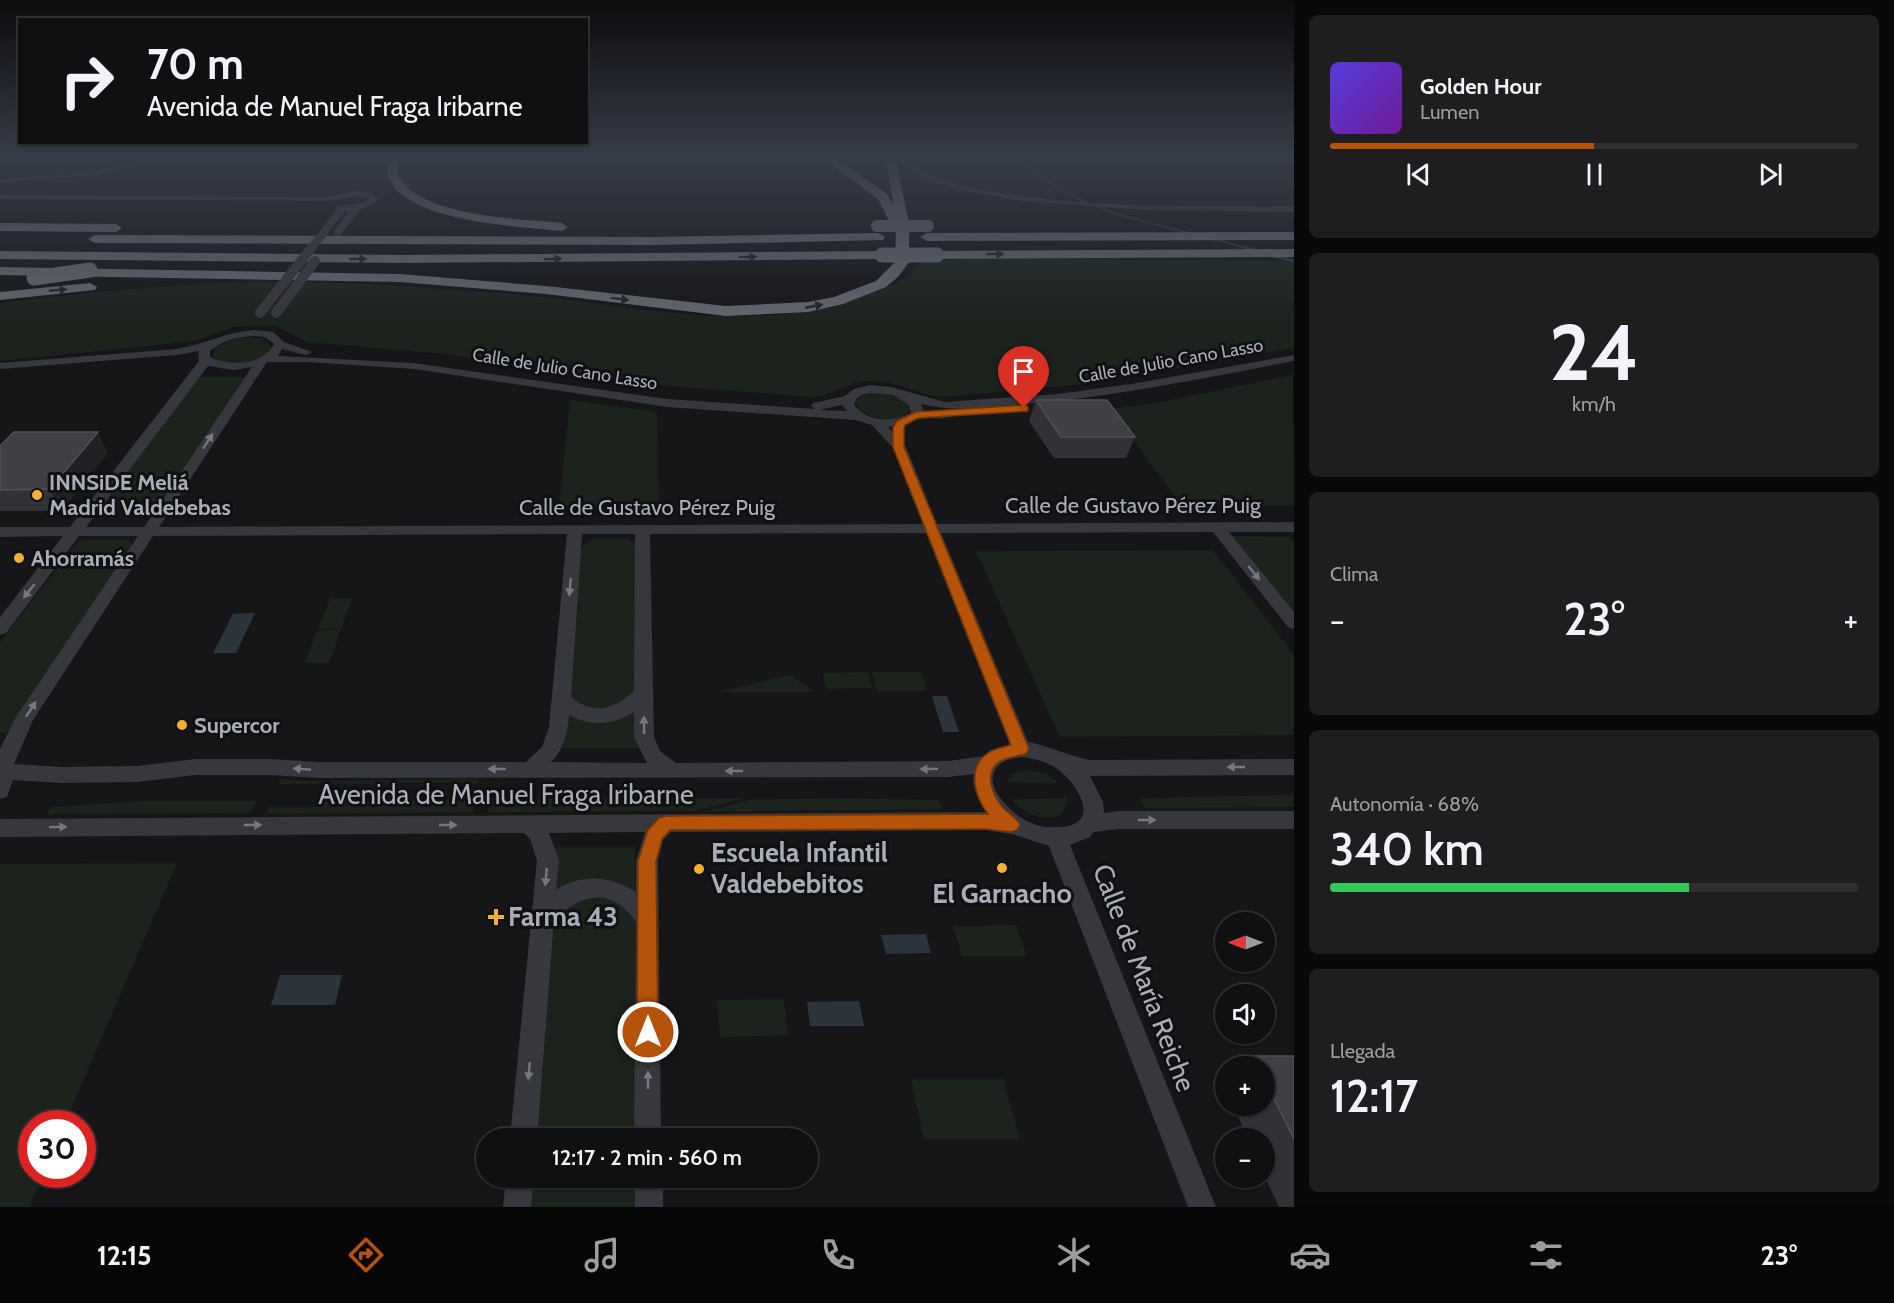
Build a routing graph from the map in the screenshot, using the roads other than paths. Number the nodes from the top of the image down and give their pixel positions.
1 (332, 212) edge
2 (355, 212) edge
3 (458, 212) edge
4 (892, 212) edge
5 (901, 212) edge
6 (1294, 224) edge
7 (0, 227) edge
8 (578, 227) dead end
9 (600, 228) dead end
10 (634, 228) junction
11 (903, 232) junction
12 (928, 235) junction
13 (1294, 236) edge
14 (1255, 237) junction
15 (0, 238) edge
16 (879, 240) junction
17 (1294, 240) edge
18 (1294, 253) edge
19 (0, 255) edge
20 (1232, 255) junction
21 (258, 259) junction
22 (1294, 259) edge
23 (0, 271) edge
24 (437, 281) junction
25 (0, 285) edge
26 (0, 296) edge
27 (240, 334) junction
28 (266, 334) junction
29 (280, 344) junction
30 (209, 346) junction
31 (1294, 358) edge
32 (205, 360) junction
33 (264, 360) junction
34 (1294, 365) edge
35 (0, 366) edge
36 (0, 373) edge
37 (911, 398) junction
38 (848, 399) junction
39 (916, 415) junction
40 (858, 416) junction
41 (877, 423) junction
42 (900, 423) junction
43 (899, 447) junction
44 (1217, 527) junction
45 (931, 528) junction
46 (575, 529) junction
47 (642, 529) junction
48 (1292, 529) edge
49 (75, 531) junction
50 (148, 531) junction
51 (0, 532) edge
52 (1294, 623) edge
53 (0, 629) edge
54 (643, 694) junction
55 (561, 699) junction
56 (1021, 749) junction
57 (3, 762) edge
58 (1063, 762) junction
59 (987, 764) junction
60 (1294, 767) edge
61 (530, 770) junction
62 (673, 771) junction
63 (0, 791) edge
64 (1294, 820) edge
65 (666, 823) junction
66 (529, 824) junction
67 (1089, 824) junction
68 (1011, 825) junction
69 (0, 828) edge
70 (1057, 838) junction
71 (543, 914) junction
72 (647, 920) junction
73 (524, 1128) edge
74 (648, 1128) edge
75 (519, 1188) edge
76 (649, 1188) edge
77 (517, 1207) edge
78 (649, 1207) edge
79 (1202, 1207) edge

1 - 27 street, bridge
2 - 28 street, bridge
3 - 8 highway
4 - 11 highway
5 - 11 highway
6 - 12 highway
7 - 10 highway
9 - 10 highway
10 - 16 highway
24 -> 11 highway
12 - 14 highway
12 - 14 highway
12 - 16 highway
13 - 14 highway
14 - 17 highway
15 - 16 highway
16 -> 20 highway, bridge
21 -> 16 highway
18 - 20 highway
19 - 21 highway
20 - 22 highway
21 - 25 highway, bridge
23 - 24 highway
26 -> 24 highway
27 - 28 street
27 - 30 street
28 - 29 street, Calle de Julio Cano Lasso
29 - 33 street
29 - 38 street, Calle de Julio Cano Lasso
30 - 32 street
30 - 35 street
31 - 37 street, Calle de Julio Cano Lasso
32 - 33 street, Calle de Julio Cano Lasso
32 - 36 street
32 - 49 street
33 - 40 street, Calle de Julio Cano Lasso
50 -> 33 street
34 - 39 street, Calle de Julio Cano Lasso
37 - 38 street, Calle de Julio Cano Lasso
37 - 39 street
38 - 40 street
39 - 42 street
40 - 41 street, Calle de Julio Cano Lasso
41 - 42 street
41 - 43 street
42 - 43 street
43 - 45 street
44 - 45 street, Calle de Gustavo Pérez Puig
44 - 48 street, Calle de Gustavo Pérez Puig
44 -> 52 street
45 - 47 street, Calle de Gustavo Pérez Puig
45 - 56 street
46 - 47 street, Calle de Gustavo Pérez Puig
46 - 50 street, Calle de Gustavo Pérez Puig
46 -> 55 street
47 - 54 street
49 - 50 street, Calle de Gustavo Pérez Puig
49 - 51 street, Calle de Gustavo Pérez Puig
49 -> 53 street
57 -> 50 street
54 - 55 street
62 -> 54 street
55 - 61 street
56 - 58 street
56 - 59 street
61 -> 57 street, Avenida de Manuel Fraga Iribarne
57 - 63 street
60 -> 58 street
58 - 67 street
59 -> 62 street, Avenida de Manuel Fraga Iribarne
59 - 68 street
61 - 62 street, Avenida de Manuel Fraga Iribarne
67 -> 64 street
65 - 66 street, Avenida de Manuel Fraga Iribarne
65 - 68 street, Avenida de Manuel Fraga Iribarne
65 - 72 street
69 -> 66 street, Avenida de Manuel Fraga Iribarne
66 -> 71 street
67 - 70 street
68 - 70 street
70 - 79 street, Calle de María Reiche
71 - 72 street
71 -> 73 street
74 -> 72 street
75 - 77 street
76 - 78 street

